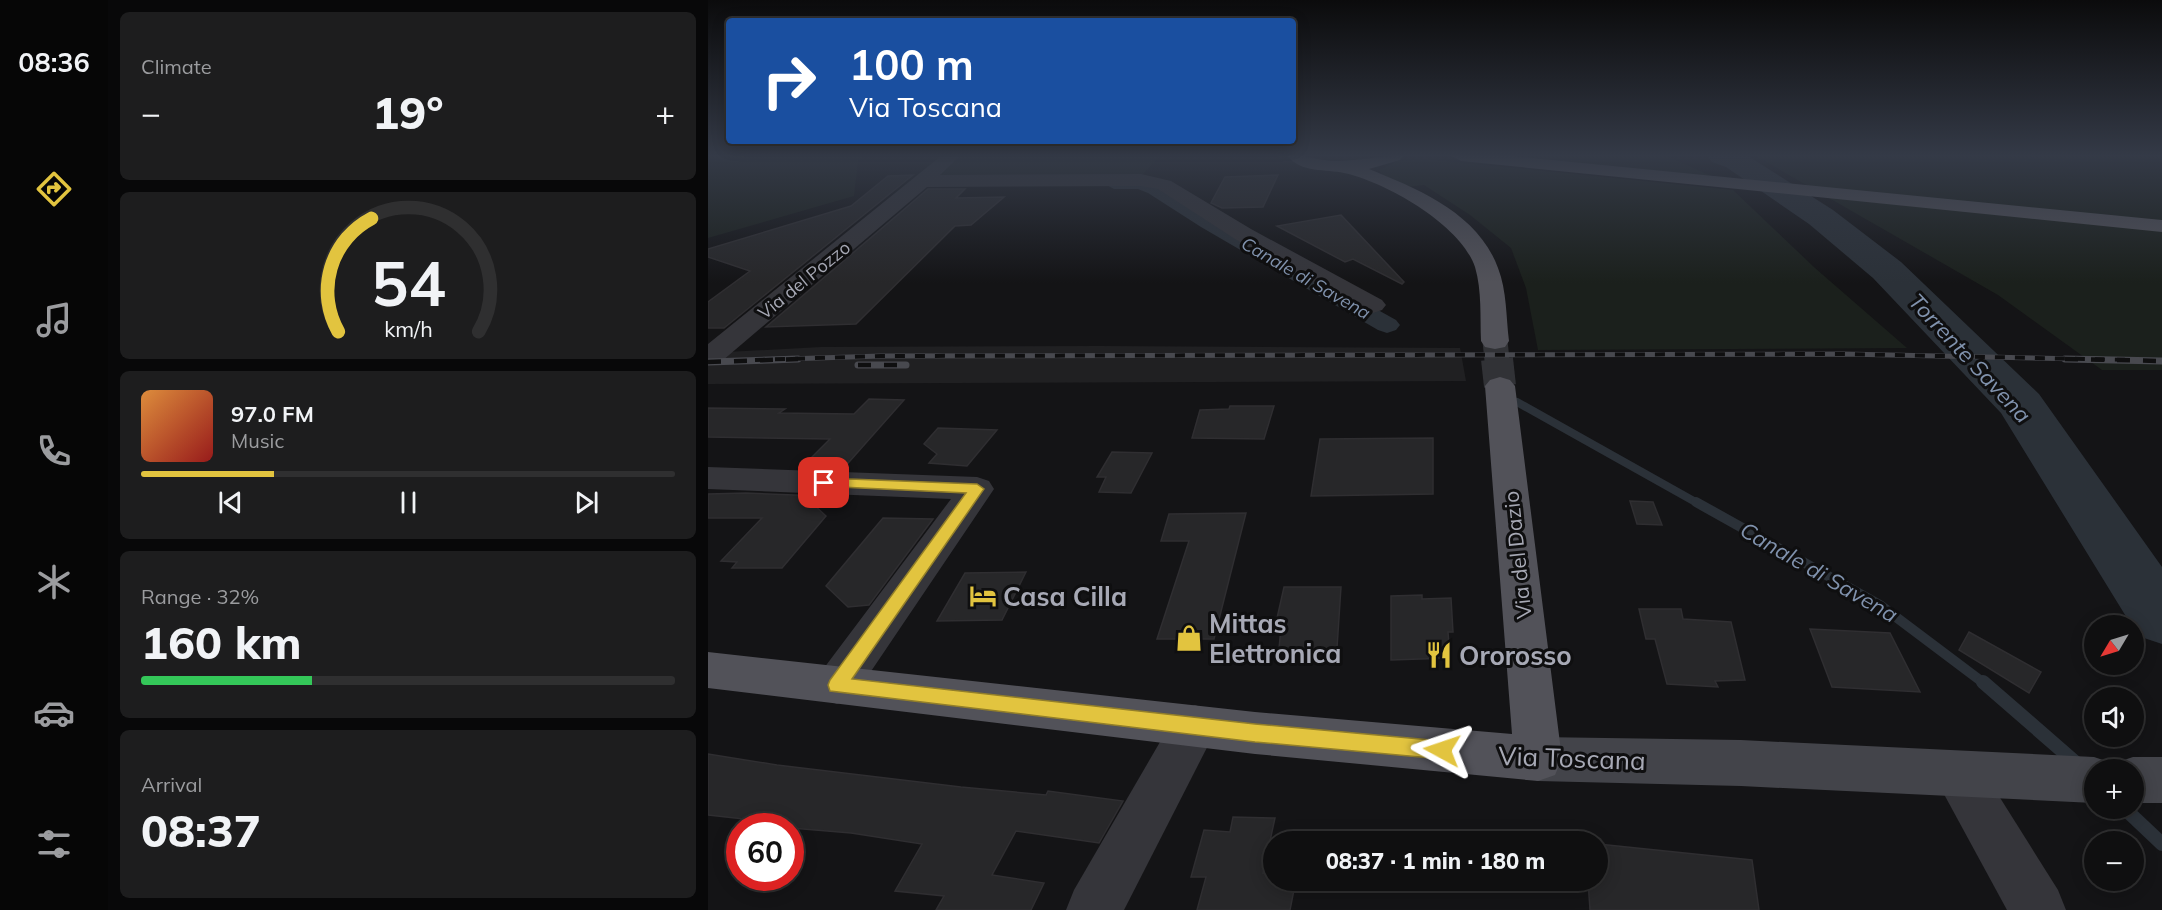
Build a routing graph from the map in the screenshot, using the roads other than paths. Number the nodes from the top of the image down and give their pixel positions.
1 (901, 198) edge
2 (1186, 198) edge
3 (1422, 198) edge
4 (1891, 198) edge
5 (2162, 226) edge
6 (1373, 305) dead end
7 (1495, 341) tunnel mouth
8 (717, 346) edge
9 (1500, 386) tunnel mouth
10 (708, 478) edge
11 (708, 670) edge
12 (837, 685) junction
13 (1195, 726) junction
14 (1538, 759) junction
15 (1958, 774) junction
16 (2084, 780) edge
17 (2144, 780) edge
18 (2162, 780) edge
19 (1094, 910) edge
20 (2038, 910) edge

1 - 8 street, Via del Pozzo
2 - 6 street
3 - 7 main road
4 - 5 main road
9 - 14 main road, Via del Dazio
10 - 12 street
11 - 12 main road, Via Toscana
12 - 13 main road, Via Toscana
13 - 14 main road, Via Toscana
13 - 19 street
14 - 15 main road, Via Toscana
15 - 16 main road, Via Toscana
15 - 20 street
17 - 18 main road

